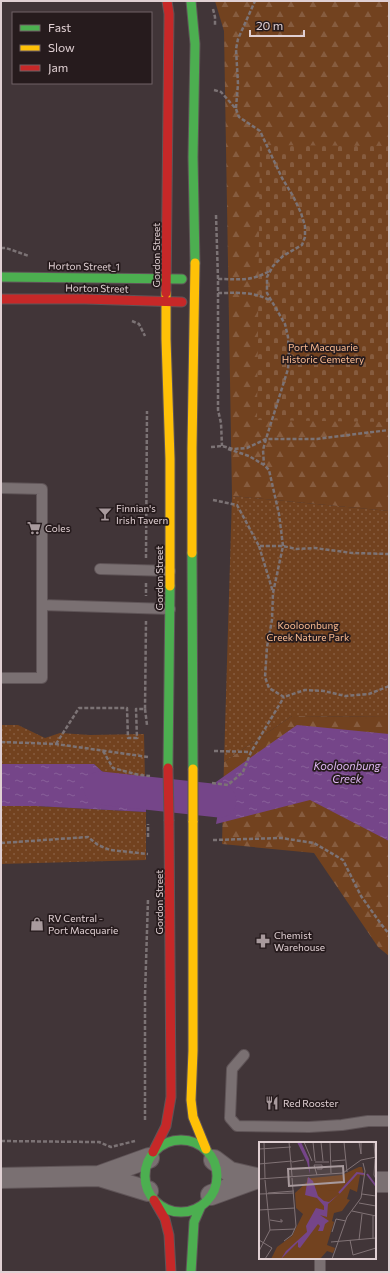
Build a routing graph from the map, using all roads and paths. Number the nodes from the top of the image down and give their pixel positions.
1 (167, 1) edge
2 (191, 1) edge
3 (255, 1) edge
4 (212, 88) dead end
5 (236, 109) junction
6 (271, 270) junction
7 (1, 277) edge
8 (194, 278) junction
9 (167, 279) junction
10 (218, 279) dead end
11 (218, 293) dead end
12 (1, 299) edge
13 (272, 301) junction
14 (168, 302) junction
15 (194, 302) junction
16 (128, 319) dead end
17 (147, 340) dead end
18 (147, 404) dead end
19 (389, 430) edge
20 (266, 439) junction
21 (192, 448) junction
22 (228, 449) junction
23 (264, 465) junction
24 (1, 488) edge
25 (213, 500) dead end
26 (259, 546) junction
27 (283, 546) junction
28 (389, 554) edge
29 (100, 569) dead end
30 (146, 570) junction
31 (170, 571) junction
32 (273, 594) junction
33 (42, 605) junction
34 (146, 608) junction
35 (170, 609) junction
36 (1, 678) edge
37 (389, 686) edge
38 (284, 697) junction
39 (1, 742) edge
40 (56, 744) junction
41 (214, 751) dead end
42 (250, 752) junction
43 (148, 757) dead end
44 (243, 772) dead end
45 (148, 837) dead end
46 (213, 840) dead end
47 (1, 843) edge
48 (148, 843) dead end
49 (148, 848) dead end
50 (148, 854) junction
51 (148, 861) dead end
52 (148, 899) dead end
53 (389, 934) edge
54 (244, 1055) dead end
55 (388, 1121) edge
56 (145, 1126) dead end
57 (139, 1140) dead end
58 (1, 1141) edge
59 (151, 1155) junction
60 (210, 1155) junction
61 (98, 1176) junction
62 (1, 1178) edge
63 (258, 1179) edge
64 (376, 1182) edge
65 (389, 1182) edge
66 (151, 1195) junction
67 (206, 1201) junction
68 (320, 1259) edge
69 (171, 1272) edge
70 (191, 1272) edge
71 (320, 1272) edge

1 - 9 main road, Gordon Street
2 - 8 main road
3 - 5 path
4 - 5 path
5 - 6 path
6 - 10 path
6 - 13 path
7 - 9 main road, Horton Street_1
8 - 9 main road
8 - 15 main road
9 - 14 main road, Gordon Street
11 - 13 path
12 - 14 main road, Horton Street
13 - 20 path
14 - 15 main road, Horton Street
14 - 31 main road, Gordon Street
15 - 21 main road
16 - 17 path
18 - 30 path
19 - 20 path
20 - 22 path
20 - 23 path
21 - 22 path
21 - 60 main road, bridge
22 - 23 path
23 - 27 path
24 - 33 lane
25 - 26 path
26 - 27 path
26 - 32 path
27 - 28 path
27 - 32 path
29 - 30 lane
30 - 31 lane
30 - 34 path
31 - 35 main road, Gordon Street
32 - 38 path
33 - 34 lane
33 - 36 lane
34 - 35 lane
34 - 40 path
35 - 59 main road, Gordon Street, bridge
37 - 38 path
38 - 42 path
39 - 40 path
40 - 43 path
41 - 42 path
42 - 44 path
45 - 48 path
46 - 53 path
47 - 50 path
49 - 50 path
50 - 51 path
52 - 56 path
54 - 55 lane
57 - 58 path
59 - 60 main road
59 - 61 street
59 - 66 main road
60 - 63 street
60 - 67 main road
61 - 62 street
61 - 66 street
63 - 67 street
64 - 65 street
66 - 67 main road
66 - 69 main road
67 - 70 main road
68 - 71 lane

